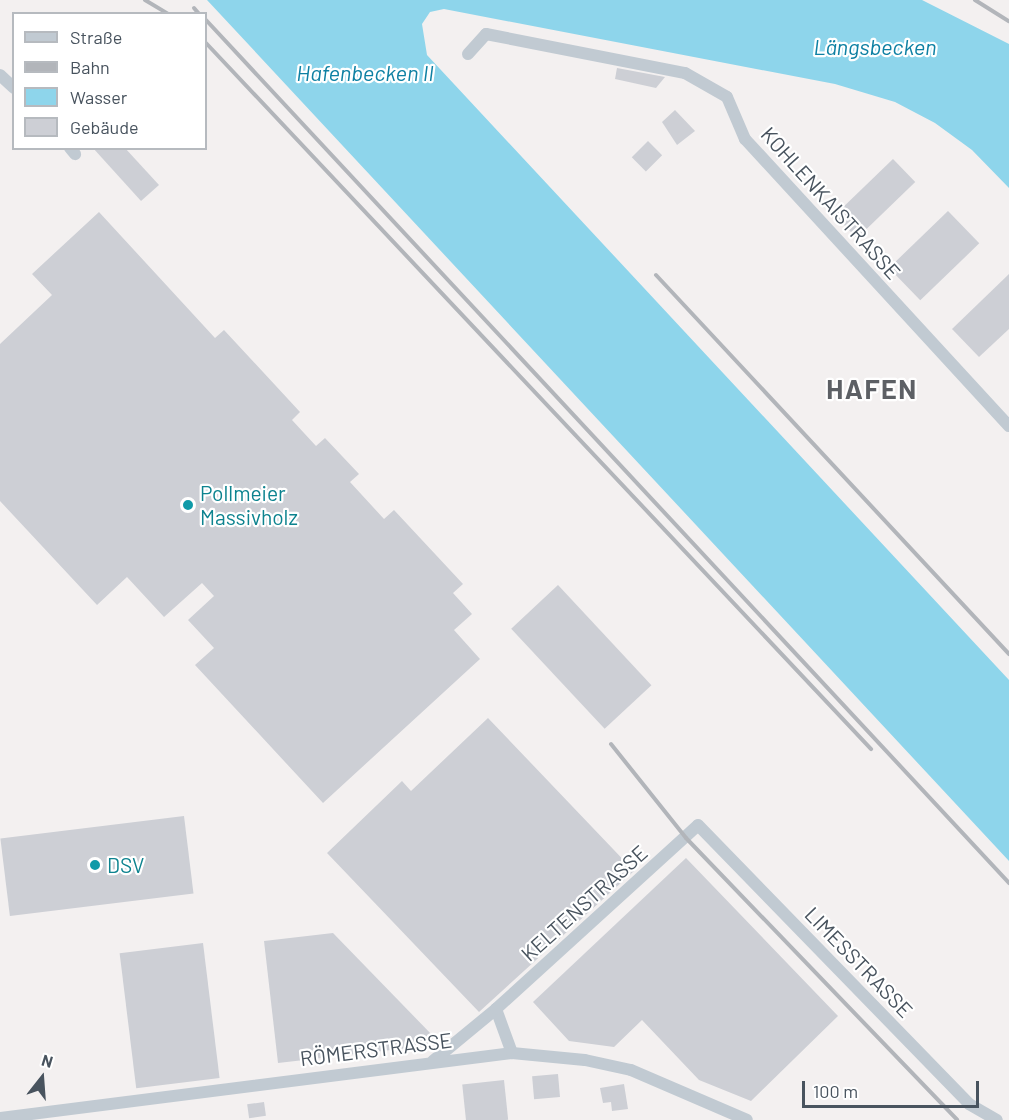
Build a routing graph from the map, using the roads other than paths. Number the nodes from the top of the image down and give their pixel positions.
1 (468, 54) dead end
2 (0, 75) edge
3 (12, 86) edge
4 (1009, 426) edge
5 (698, 825) joint
6 (496, 1010) junction
7 (512, 1053) junction
8 (434, 1061) junction
9 (0, 1118) edge
10 (747, 1120) edge
11 (997, 1120) edge

1 - 4 street, KOHLENKAISTRASSE
2 - 3 street
5 - 6 street, KELTENSTRASSE
5 - 11 street, LIMESSTRASSE
6 - 7 street
6 - 8 street, KELTENSTRASSE
7 - 8 street, RÖMERSTRASSE
7 - 10 street, RÖMERSTRASSE
8 - 9 street, RÖMERSTRASSE

